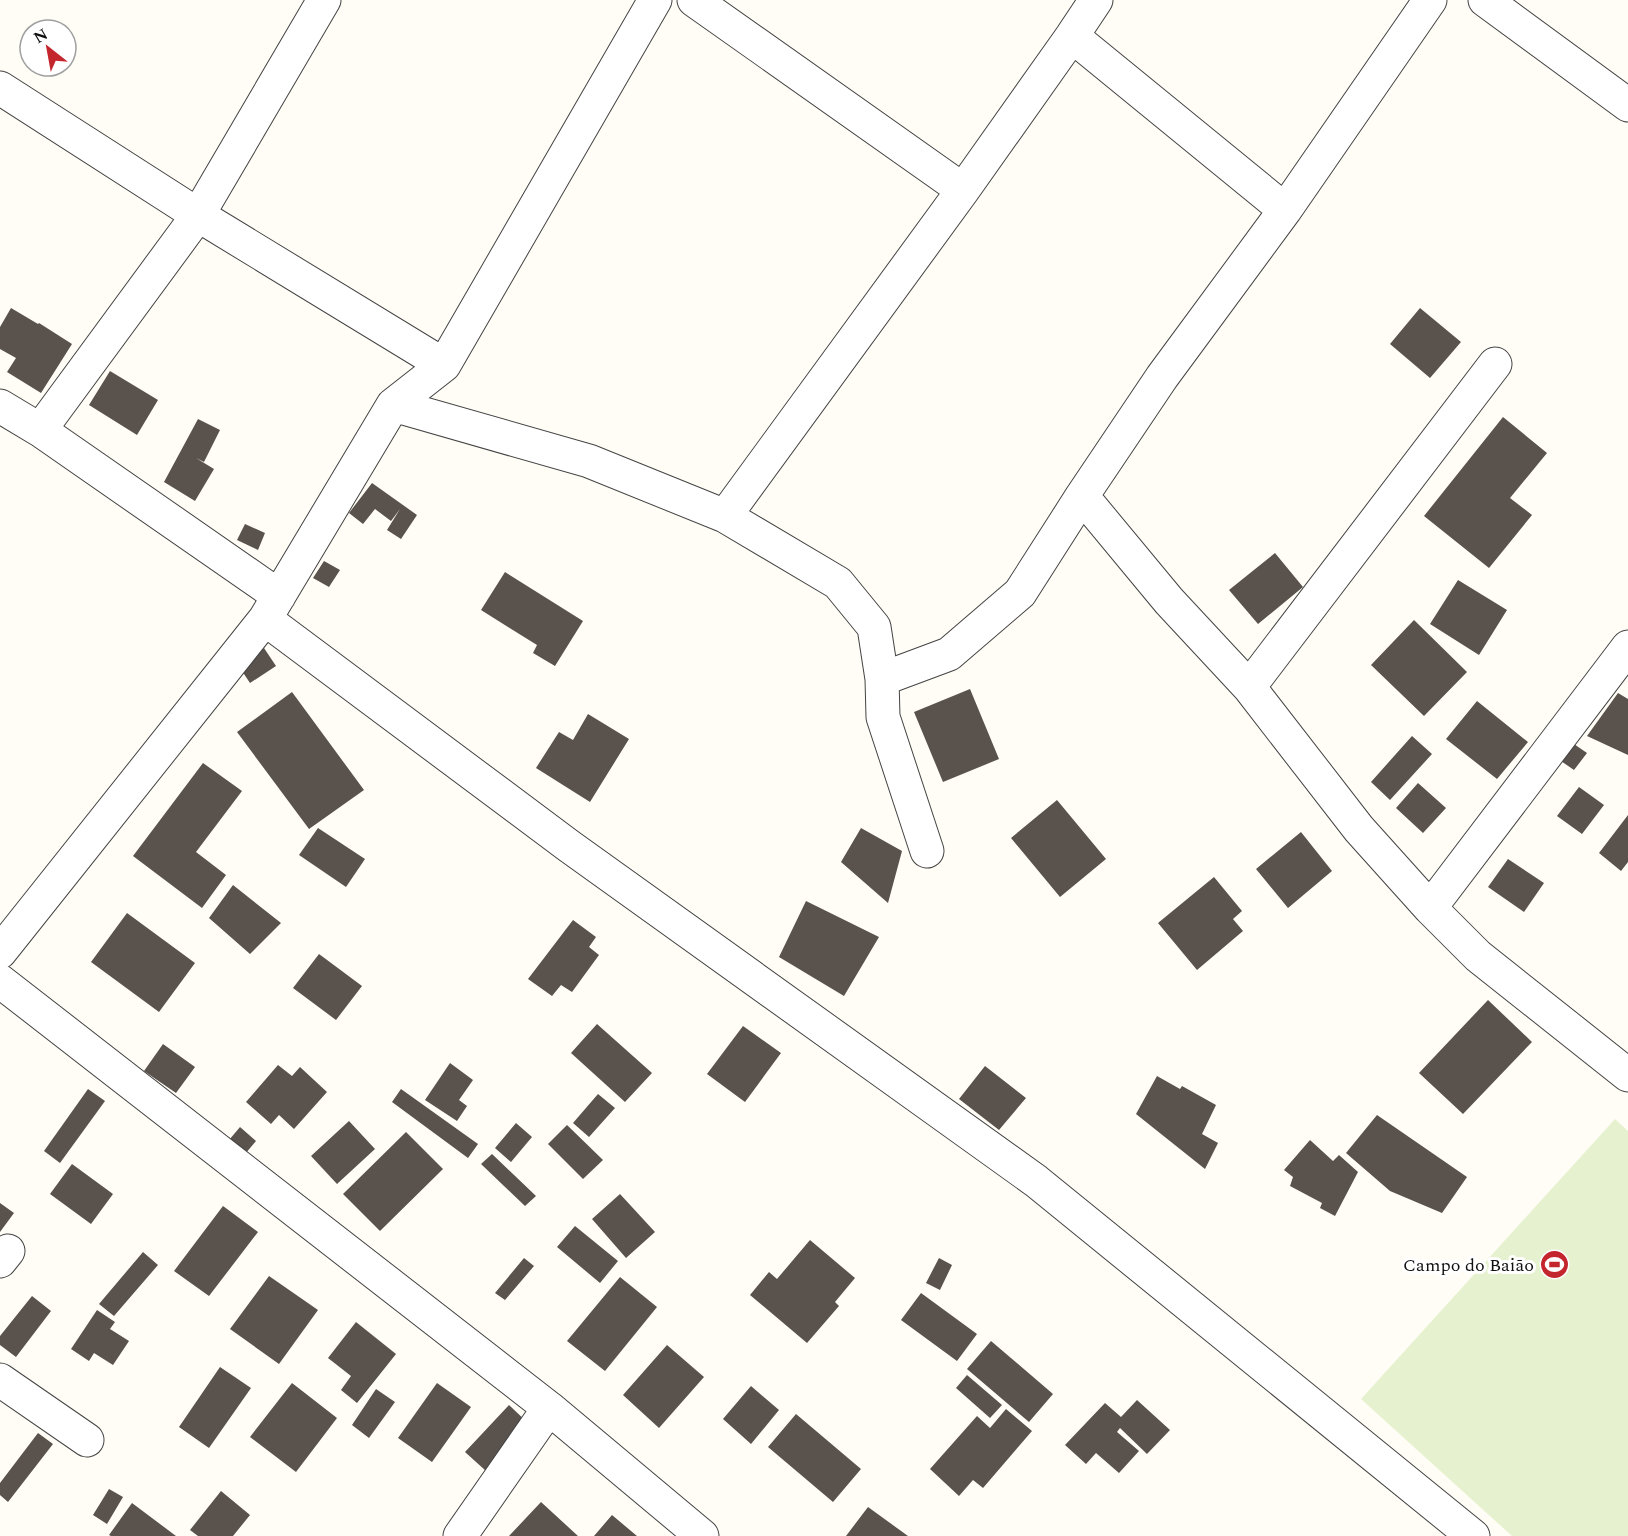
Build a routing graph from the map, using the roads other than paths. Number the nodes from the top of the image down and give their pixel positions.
1 (324, 0) edge
2 (655, 0) edge
3 (694, 0) edge
4 (1096, 0) edge
5 (1430, 0) edge
6 (1485, 0) edge
7 (1072, 36) junction
8 (0, 88) edge
9 (1628, 105) edge
10 (963, 190) junction
11 (1285, 210) junction
12 (198, 215) junction
13 (1495, 364) dead end
14 (444, 365) junction
15 (393, 405) junction
16 (0, 406) edge
17 (40, 430) junction
18 (1082, 496) junction
19 (725, 516) junction
20 (272, 608) junction
21 (1626, 656) edge
22 (882, 679) junction
23 (1249, 687) junction
24 (927, 851) dead end
25 (1430, 908) junction
26 (0, 952) edge
27 (0, 981) edge
28 (1628, 1075) edge
29 (0, 1380) edge
30 (549, 1408) junction
31 (87, 1440) dead end
32 (460, 1536) edge
33 (702, 1536) edge
34 (1473, 1536) edge

1 - 12 street
2 - 14 street
3 - 10 street
4 - 7 street
5 - 11 street
6 - 9 street
7 - 10 street
7 - 11 street
8 - 12 street
10 - 19 street
11 - 18 street
12 - 14 street
12 - 17 street
13 - 23 street
14 - 15 street
15 - 19 street
15 - 20 street
16 - 17 street
17 - 20 street
18 - 22 street
18 - 23 street
19 - 22 street
20 - 26 street
20 - 34 street
21 - 25 street
22 - 24 street
23 - 25 street
25 - 28 street
27 - 30 street
29 - 31 street
30 - 32 street
30 - 33 street

